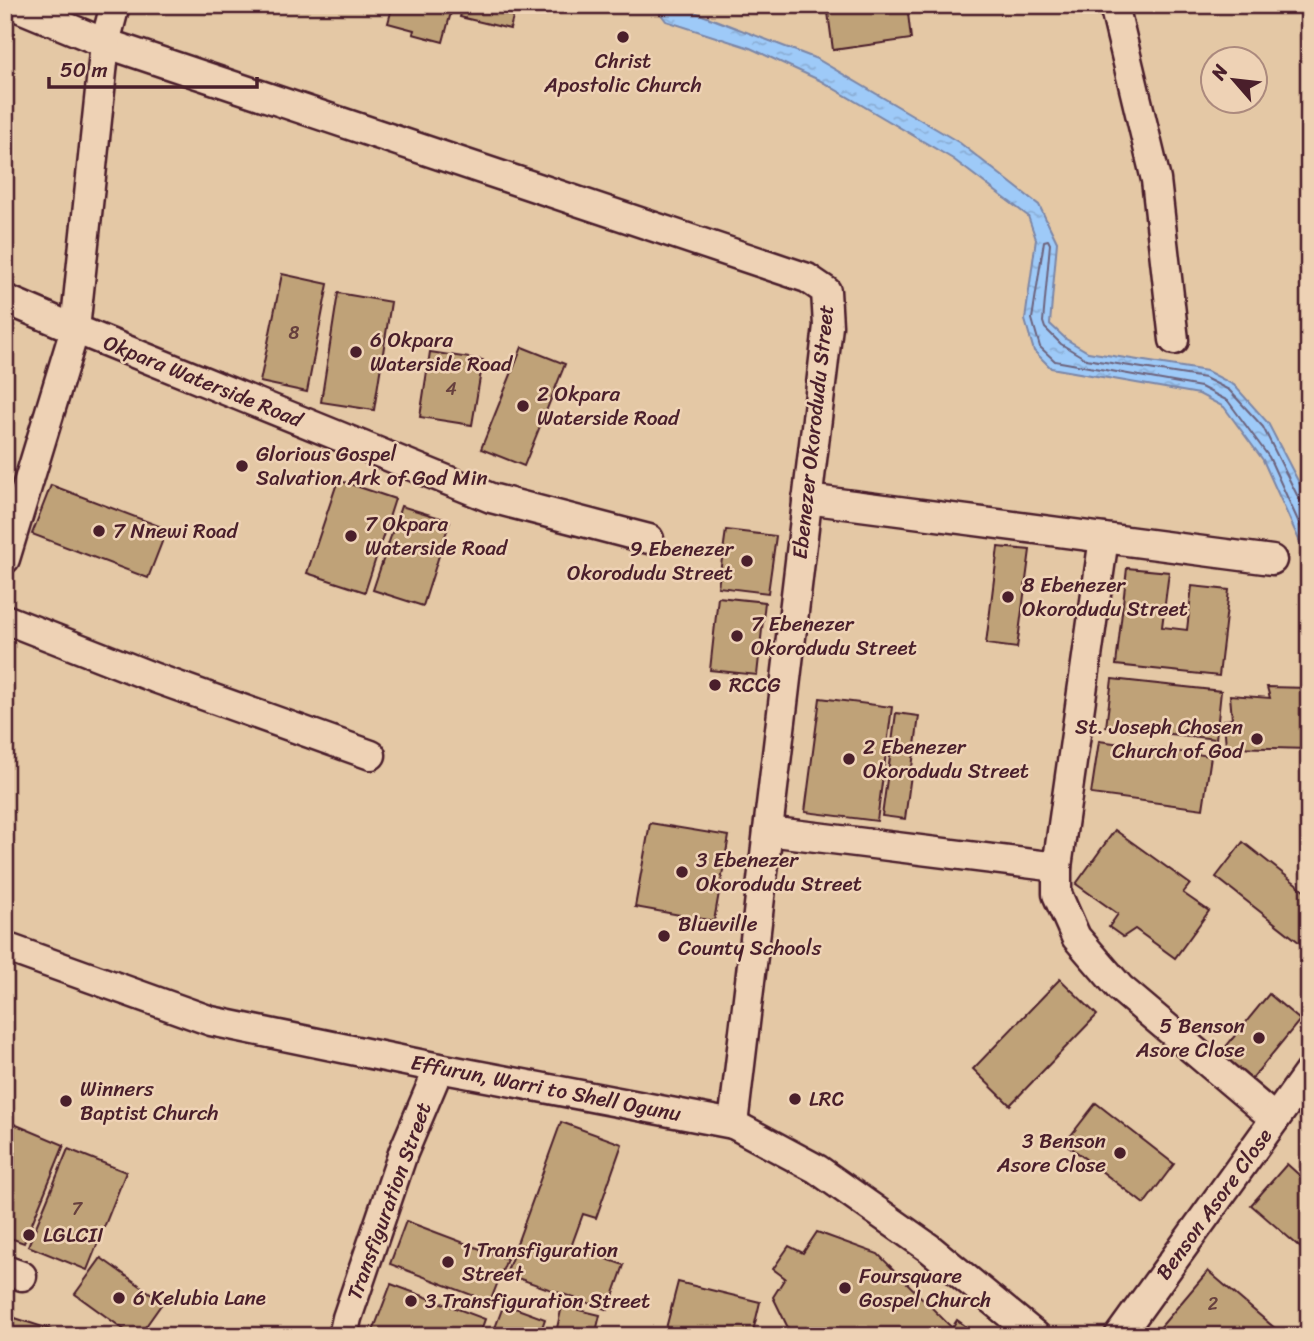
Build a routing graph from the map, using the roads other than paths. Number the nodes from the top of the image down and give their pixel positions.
1 (13, 5) edge
2 (114, 5) edge
3 (1114, 5) edge
4 (105, 43) junction
5 (5, 299) edge
6 (75, 329) junction
7 (1174, 340) dead end
8 (807, 499) junction
9 (1104, 538) junction
10 (649, 539) dead end
11 (5, 559) edge
12 (1272, 560) dead end
13 (5, 619) edge
14 (371, 755) dead end
15 (768, 831) junction
16 (1057, 867) junction
17 (5, 947) edge
18 (439, 1068) junction
19 (1309, 1072) edge
20 (1275, 1119) junction
21 (733, 1124) junction
22 (1018, 1330) edge
23 (343, 1336) edge
24 (1119, 1336) edge

1 - 4 street
2 - 4 street
3 - 7 street
4 - 6 street
4 - 8 street, Ebenezer Okorodudu Street
5 - 6 street, Okpara Waterside Road
6 - 10 street, Okpara Waterside Road
6 - 11 street
8 - 9 street
8 - 15 street, Ebenezer Okorodudu Street
9 - 12 street
9 - 16 street
13 - 14 street
15 - 16 street
15 - 21 street, Ebenezer Okorodudu Street
16 - 20 street
17 - 18 street, Effurun, Warri to Shell Ogunu
18 - 21 street, Effurun, Warri to Shell Ogunu
18 - 23 street, Transfiguration Street
19 - 20 street, Benson Asore Close
20 - 24 street, Benson Asore Close
21 - 22 street, Effurun, Warri to Shell Ogunu

